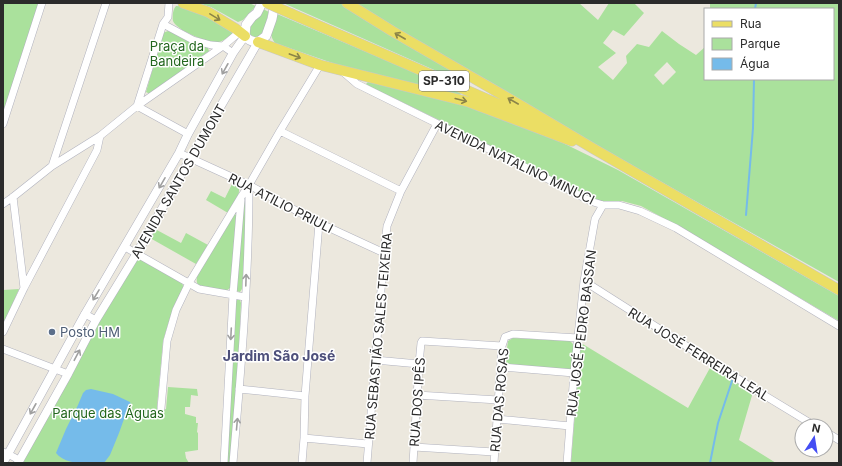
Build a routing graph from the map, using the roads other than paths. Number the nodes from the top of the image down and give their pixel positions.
1 (42, 3) edge
2 (106, 3) edge
3 (169, 3) edge
4 (183, 3) edge
5 (262, 3) edge
6 (267, 3) edge
7 (275, 3) edge
8 (347, 3) edge
9 (163, 24) junction
10 (244, 31) junction
11 (258, 42) junction
12 (224, 46) junction
13 (233, 54) junction
14 (320, 65) junction
15 (340, 70) junction
16 (137, 106) junction
17 (3, 124) edge
18 (437, 124) junction
19 (280, 131) junction
20 (188, 134) junction
21 (100, 136) junction
22 (594, 149) junction
23 (179, 154) junction
24 (190, 159) junction
25 (52, 166) junction
26 (249, 185) junction
27 (401, 192) junction
28 (12, 197) junction
29 (241, 197) junction
30 (3, 204) edge
31 (602, 205) junction
32 (319, 223) junction
33 (125, 247) junction
34 (137, 253) junction
35 (384, 254) junction
36 (584, 281) junction
37 (189, 283) junction
38 (24, 288) junction
39 (839, 290) edge
40 (233, 295) junction
41 (245, 297) junction
42 (85, 314) junction
43 (96, 320) junction
44 (839, 326) edge
45 (3, 332) edge
46 (578, 338) junction
47 (502, 346) junction
48 (3, 349) edge
49 (375, 360) junction
50 (418, 364) junction
51 (501, 367) junction
52 (56, 368) junction
53 (574, 373) junction
54 (68, 374) junction
55 (239, 390) junction
56 (417, 395) junction
57 (305, 396) junction
58 (498, 400) junction
59 (161, 408) dead end
60 (802, 418) edge
61 (497, 419) junction
62 (570, 426) junction
63 (304, 438) junction
64 (368, 444) junction
65 (414, 447) junction
66 (494, 452) junction
67 (6, 453) edge
68 (19, 462) edge
69 (3, 463) edge
70 (224, 463) edge
71 (233, 463) edge
72 (302, 463) edge
73 (367, 463) edge
74 (413, 463) edge
75 (494, 463) edge
76 (567, 463) edge

1 - 17 street
2 - 25 street
3 - 9 street
4 -> 10 main road
5 - 10 main road
6 - 22 main road, SP-310, bridge
7 - 11 main road
22 -> 8 main road
9 - 12 street
9 - 16 street
10 - 11 main road
10 - 12 street
10 - 13 street, AVENIDA SANTOS DUMONT
11 -> 14 main road
11 - 24 street, AVENIDA SANTOS DUMONT
12 - 13 street
12 - 16 street
13 -> 20 street, AVENIDA SANTOS DUMONT
14 - 15 main road
14 - 19 street
15 - 18 street, AVENIDA NATALINO MINUCI
15 -> 22 main road
16 - 20 street
16 - 21 street
18 - 27 street, RUA SEBASTIÃO SALES TEIXEIRA
18 - 31 street, AVENIDA NATALINO MINUCI
19 - 26 street
19 - 27 street
20 - 23 street, AVENIDA SANTOS DUMONT
21 - 25 street
21 - 38 street
22 - 39 main road, SP-310
23 - 24 street, RUA ATILIO PRIULI
23 -> 33 street, AVENIDA SANTOS DUMONT
24 - 26 street, RUA ATILIO PRIULI
24 - 34 street, AVENIDA SANTOS DUMONT
25 - 28 street
26 - 29 street
26 - 32 street, RUA ATILIO PRIULI
41 -> 26 street
27 - 35 street, RUA SEBASTIÃO SALES TEIXEIRA
28 - 30 street
28 - 38 street
29 - 37 street
29 - 40 street
31 - 36 street, RUA JOSÉ PEDRO BASSAN
31 - 44 street, AVENIDA NATALINO MINUCI
32 - 35 street, RUA ATILIO PRIULI
32 - 57 street
33 - 34 street
33 -> 42 street, AVENIDA SANTOS DUMONT
34 - 37 street
34 - 43 street, AVENIDA SANTOS DUMONT
35 - 49 street, RUA SEBASTIÃO SALES TEIXEIRA
36 - 46 street, RUA JOSÉ PEDRO BASSAN
36 - 60 street, RUA JOSÉ FERREIRA LEAL
37 - 40 street
37 - 59 street
38 - 45 street
40 - 41 street
40 -> 70 street
41 - 55 street
42 - 43 street
42 - 52 street, AVENIDA SANTOS DUMONT
54 -> 43 street, AVENIDA SANTOS DUMONT
46 - 47 street, RUA DAS ROSAS
46 - 53 street, RUA JOSÉ PEDRO BASSAN
47 - 50 street, RUA DOS IPÊS
47 - 51 street, RUA DAS ROSAS
48 - 52 street
49 - 50 street
49 - 64 street, RUA SEBASTIÃO SALES TEIXEIRA
50 - 56 street, RUA DOS IPÊS
51 - 53 street
51 - 58 street, RUA DAS ROSAS
52 - 54 street
52 -> 67 street, AVENIDA SANTOS DUMONT
53 - 62 street, RUA JOSÉ PEDRO BASSAN
54 - 68 street, AVENIDA SANTOS DUMONT
55 - 57 street
71 -> 55 street
56 - 58 street
56 - 65 street, RUA DOS IPÊS
57 - 63 street
58 - 61 street, RUA DAS ROSAS
61 - 62 street
61 - 66 street, RUA DAS ROSAS
62 - 76 street, RUA JOSÉ PEDRO BASSAN
63 - 64 street
63 - 72 street
64 - 73 street, RUA SEBASTIÃO SALES TEIXEIRA
65 - 66 street
65 - 74 street, RUA DOS IPÊS
66 - 75 street, RUA DAS ROSAS
67 - 68 street
67 - 69 street, AVENIDA SANTOS DUMONT

